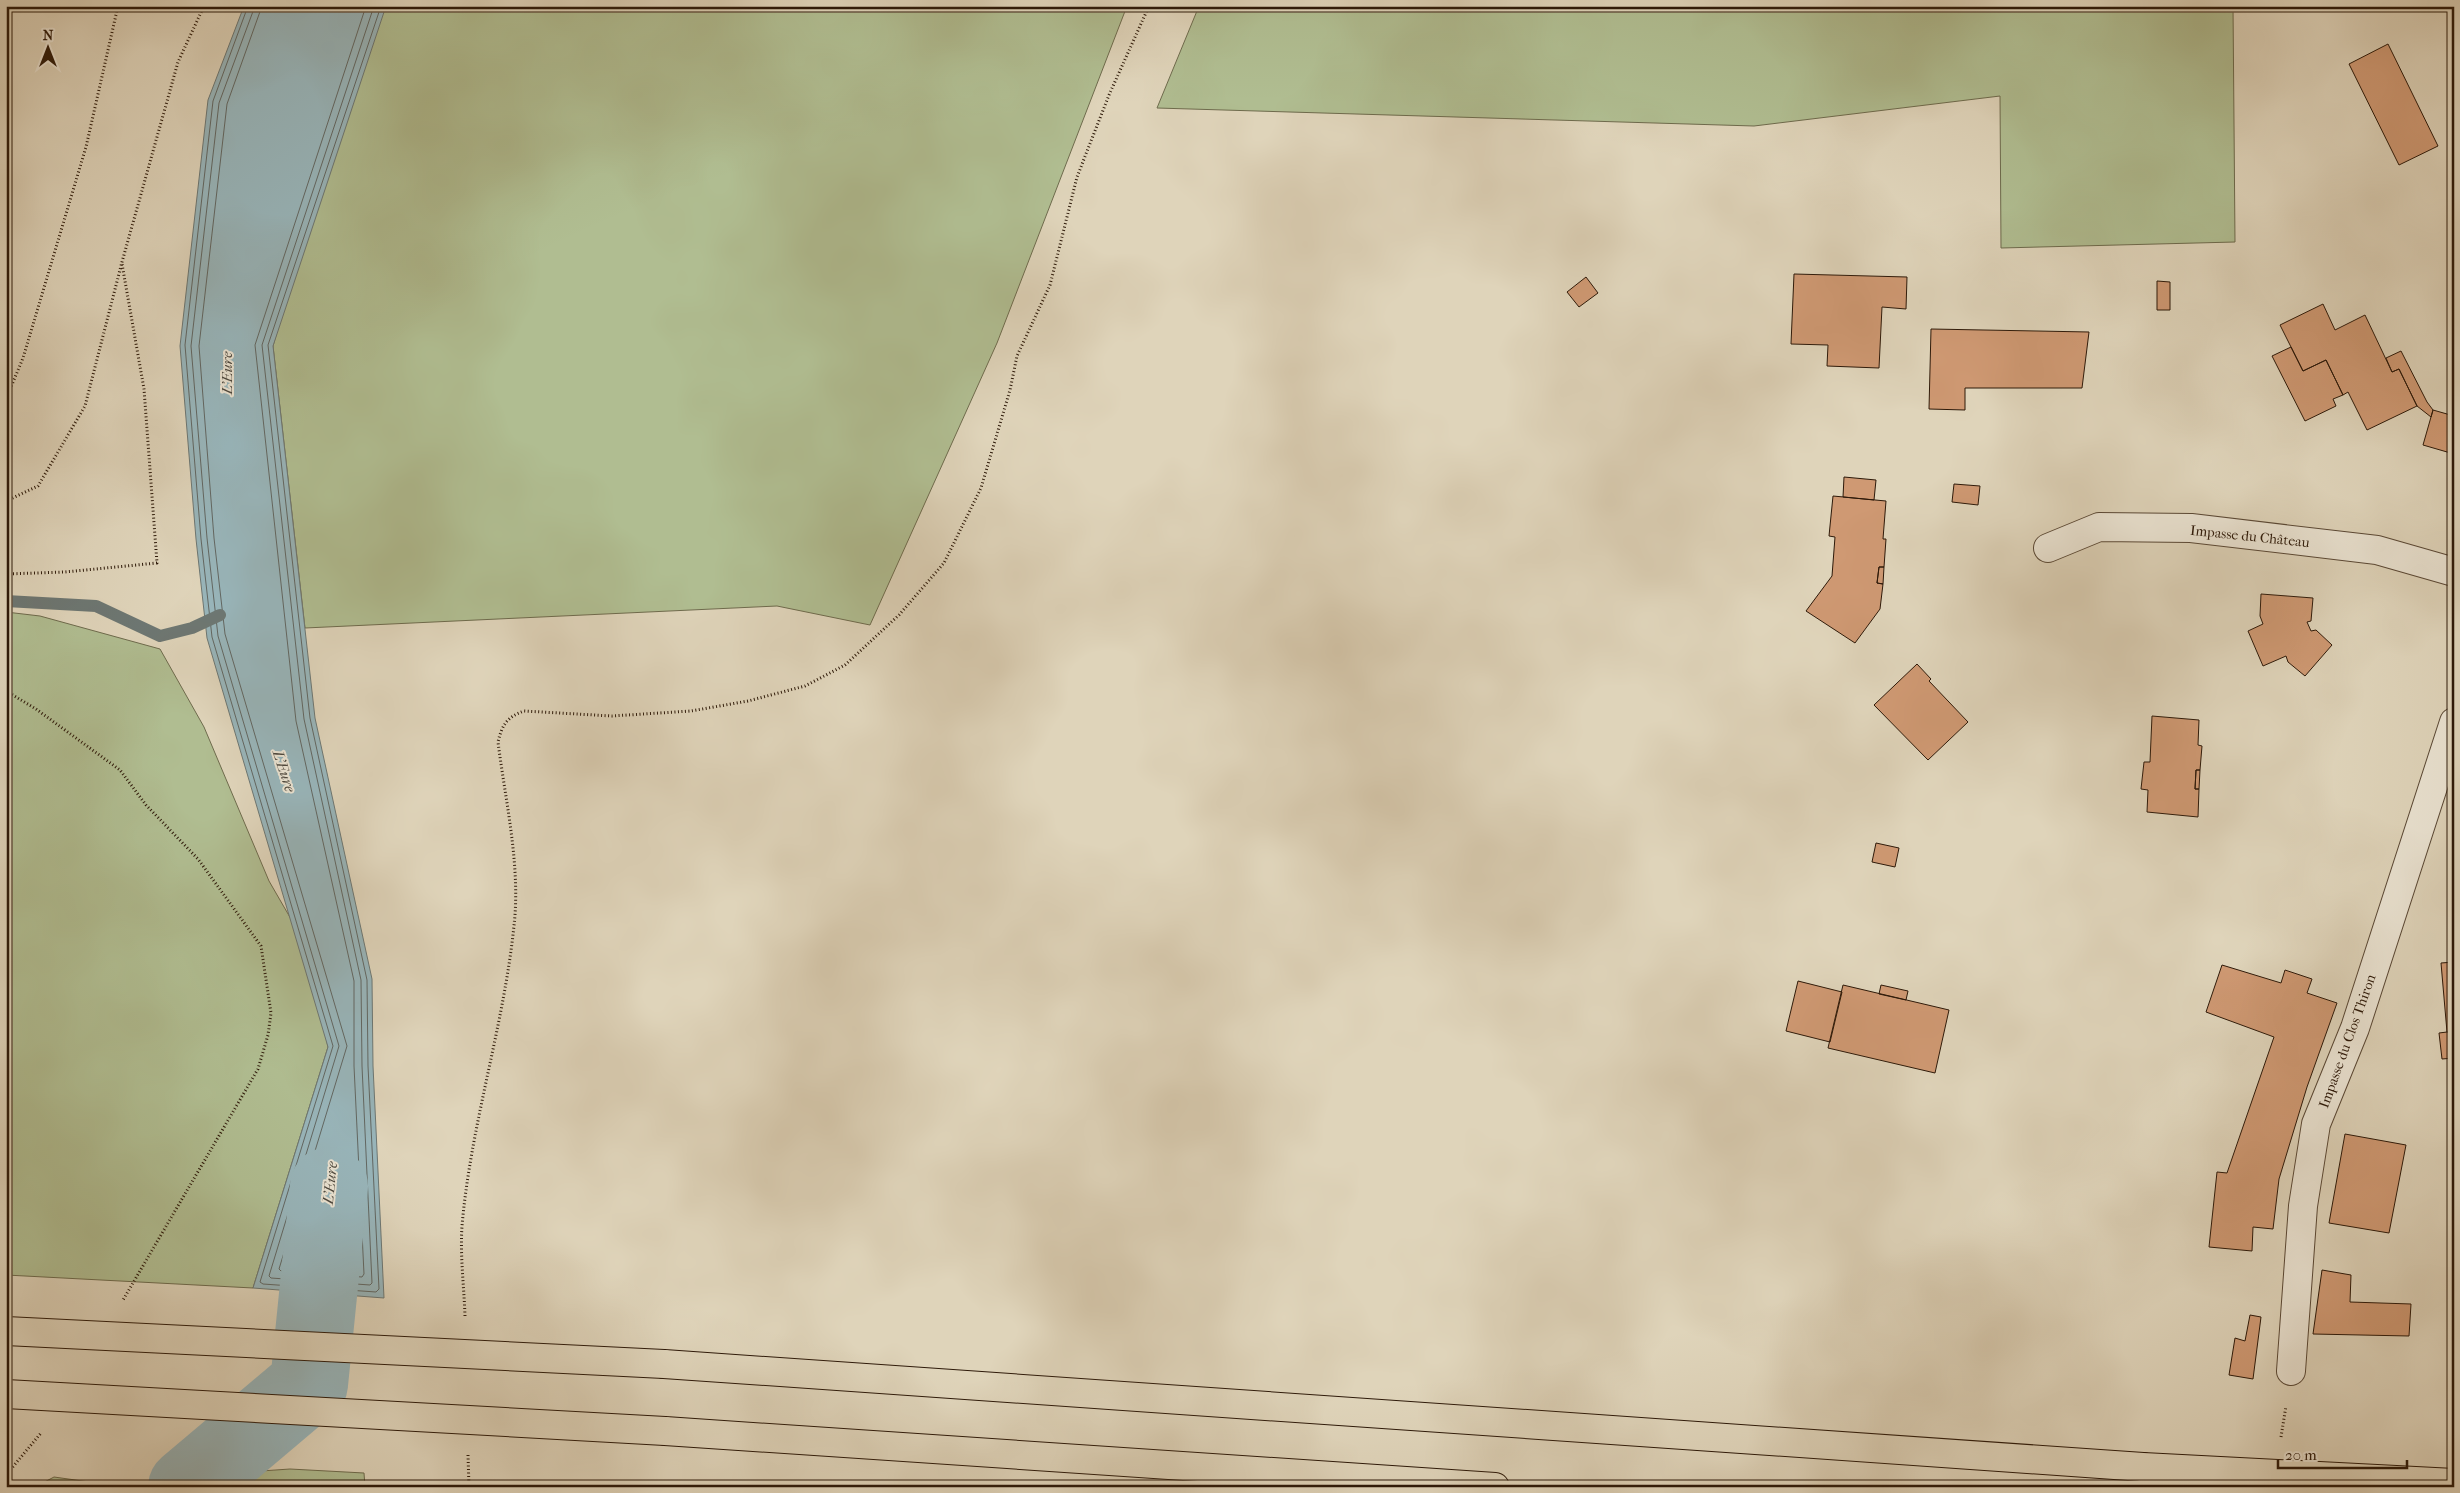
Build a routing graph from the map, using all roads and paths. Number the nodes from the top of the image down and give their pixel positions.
1 (118, 6) edge
2 (204, 6) edge
3 (1149, 6) edge
4 (122, 262) junction
5 (6, 399) edge
6 (6, 501) edge
7 (2048, 548) dead end
8 (2454, 572) edge
9 (6, 574) edge
10 (6, 691) edge
11 (2454, 722) edge
12 (464, 1297) dead end
13 (121, 1303) dead end
14 (6, 1331) edge
15 (2291, 1371) joint
16 (6, 1394) edge
17 (45, 1426) dead end
18 (2281, 1438) dead end
19 (6, 1475) edge
20 (2454, 1483) edge
21 (1495, 1487) edge

1 - 5 path
2 - 4 path
3 - 12 path
4 - 6 path
4 - 9 path
7 - 8 street, Impasse du Château
10 - 13 path
11 - 15 street, Impasse du Clos Thiron
14 - 20 main road, bridge
15 - 18 path
16 - 21 main road, bridge
17 - 19 path

